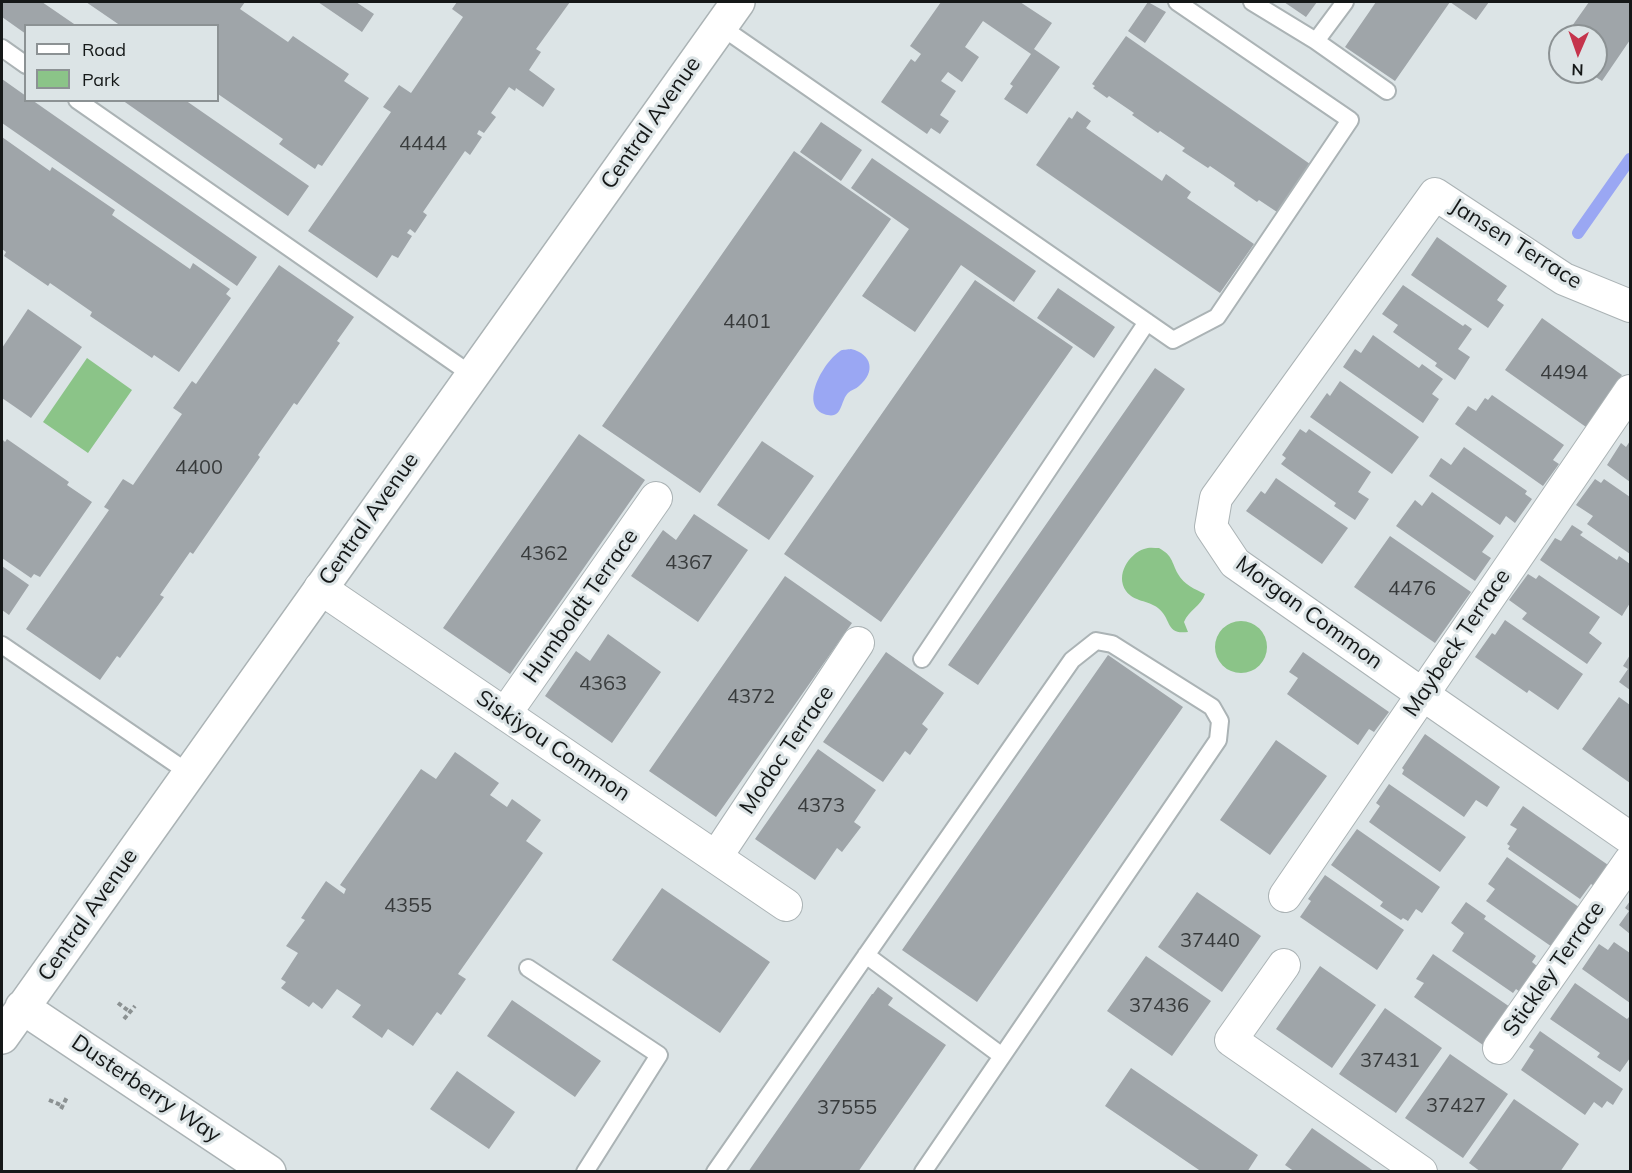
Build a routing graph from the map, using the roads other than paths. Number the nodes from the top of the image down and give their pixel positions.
1 (1177, 2) edge
2 (1252, 2) edge
3 (1345, 2) edge
4 (729, 14) edge
5 (1316, 41) junction
6 (2, 48) edge
7 (24, 63) edge
8 (1387, 91) dead end
9 (80, 102) edge
10 (1435, 194) joint
11 (1630, 306) edge
12 (1147, 322) junction
13 (472, 375) junction
14 (1630, 391) edge
15 (656, 498) dead end
16 (320, 588) junction
17 (858, 643) dead end
18 (2, 645) edge
19 (922, 659) dead end
20 (1422, 694) junction
21 (505, 714) junction
22 (189, 773) junction
23 (1630, 838) edge
24 (716, 857) junction
25 (1630, 861) edge
26 (1285, 896) dead end
27 (786, 905) dead end
28 (866, 955) junction
29 (1284, 965) dead end
30 (528, 968) dead end
31 (11, 1015) edge
32 (1499, 1048) dead end
33 (1002, 1056) junction
34 (269, 1172) edge
35 (585, 1172) edge
36 (715, 1172) edge
37 (923, 1172) edge
38 (1421, 1172) edge

1 - 12 lane
2 - 5 lane
3 - 5 lane
4 - 12 lane
4 - 13 main road, Central Avenue
5 - 8 lane
6 - 7 lane
9 - 13 lane
10 - 11 street, Jansen Terrace
10 - 20 street, Morgan Common
12 - 19 lane
13 - 16 main road, Central Avenue
14 - 20 street, Maybeck Terrace
15 - 21 street, Humboldt Terrace
16 - 21 street, Siskiyou Common
16 - 22 main road, Central Avenue
17 - 24 street, Modoc Terrace
18 - 22 lane
20 - 23 street, Morgan Common
20 - 26 street, Maybeck Terrace
21 - 24 street, Siskiyou Common
22 - 31 main road, Central Avenue
24 - 27 street, Siskiyou Common
25 - 32 street, Stickley Terrace
28 - 33 lane
28 - 33 lane
28 - 36 lane
29 - 38 street
30 - 35 lane
31 - 34 main road, Dusterberry Way
33 - 37 lane

